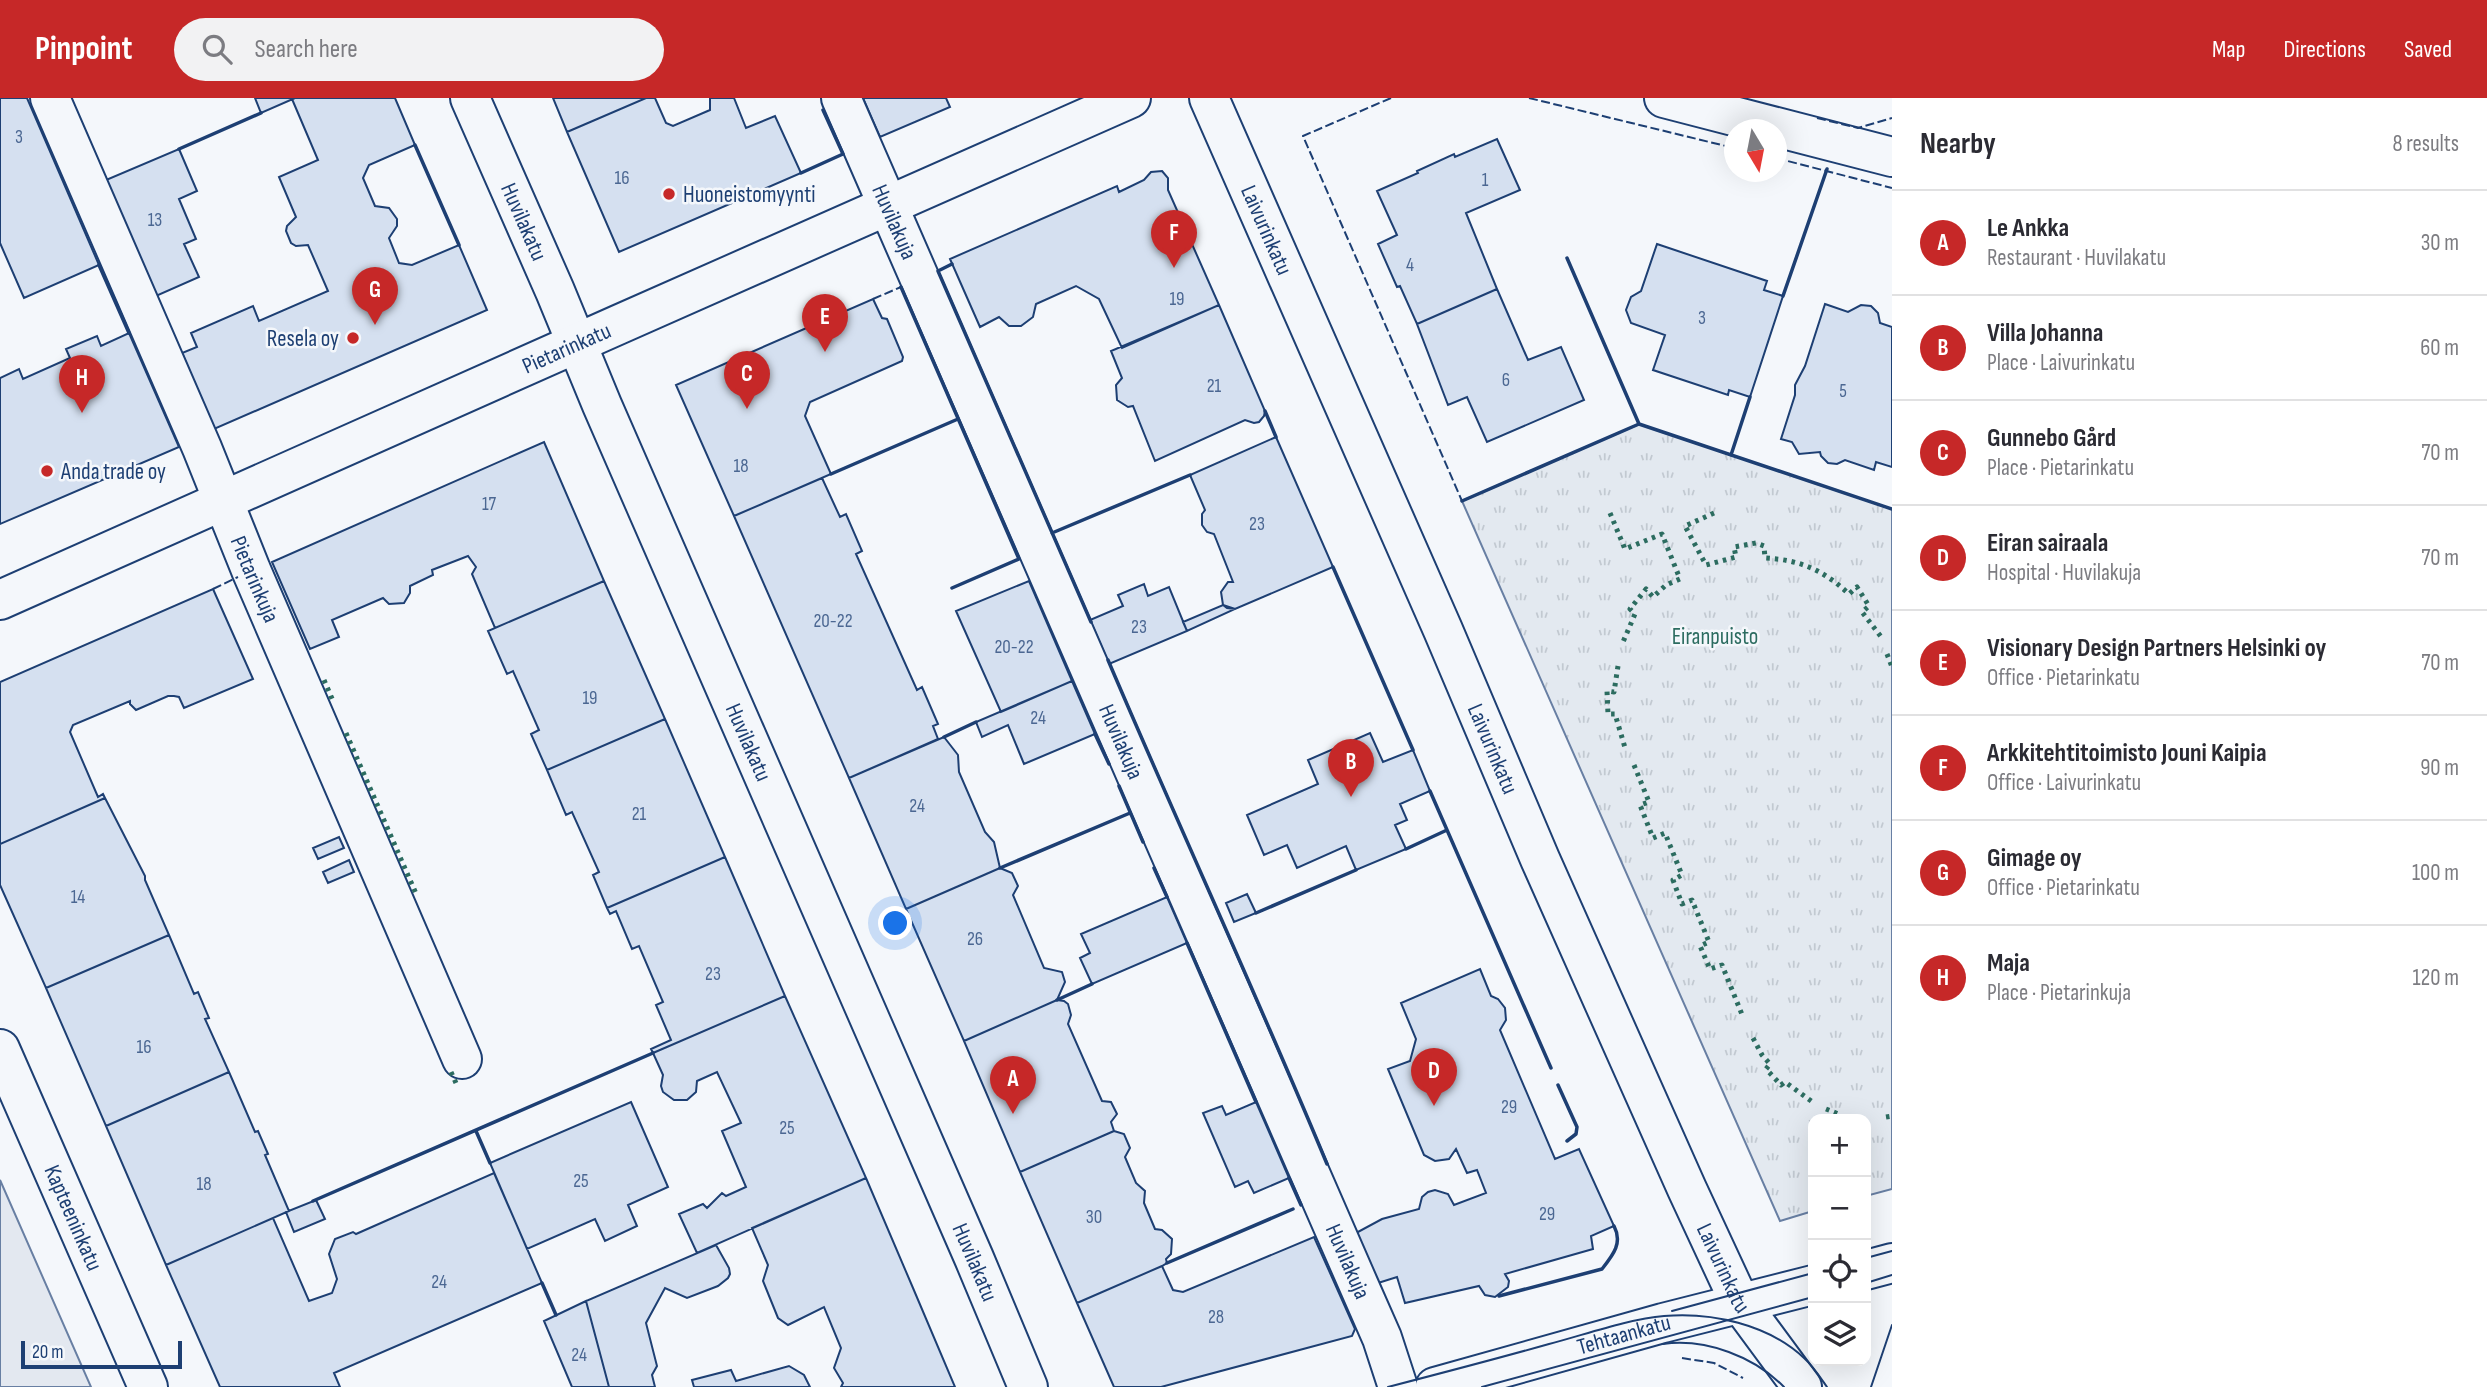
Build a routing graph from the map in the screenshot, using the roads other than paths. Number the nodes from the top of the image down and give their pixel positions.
1 (50, 98) edge
2 (470, 98) edge
3 (841, 98) edge
4 (1131, 98) edge
5 (1209, 98) edge
6 (1664, 98) edge
7 (1892, 157) edge
8 (887, 206) junction
9 (577, 343) junction
10 (223, 500) junction
11 (0, 600) edge
12 (0, 1049) edge
13 (462, 1059) dead end
14 (1892, 1263) edge
15 (1871, 1269) edge
16 (1808, 1286) edge
17 (1740, 1303) junction
18 (148, 1387) edge
19 (1028, 1387) edge
20 (1398, 1387) edge
21 (1435, 1387) edge
22 (1802, 1387) edge

1 - 10 street, Pietarinkuja
2 - 9 street, Huvilakatu
3 - 8 street, Huvilakuja
4 - 8 street, Pietarinkatu
5 - 17 street, Laivurinkatu
6 - 7 street
8 - 9 street, Pietarinkatu
8 - 20 street, Huvilakuja
9 - 10 street, Pietarinkatu
9 - 19 street, Huvilakatu
10 - 11 street, Pietarinkatu
10 - 13 street, Pietarinkuja
12 - 18 street, Kapteeninkatu
14 - 15 street
16 - 17 street, Tehtaankatu
17 - 21 street, Tehtaankatu
17 - 22 street, Laivurinkatu

